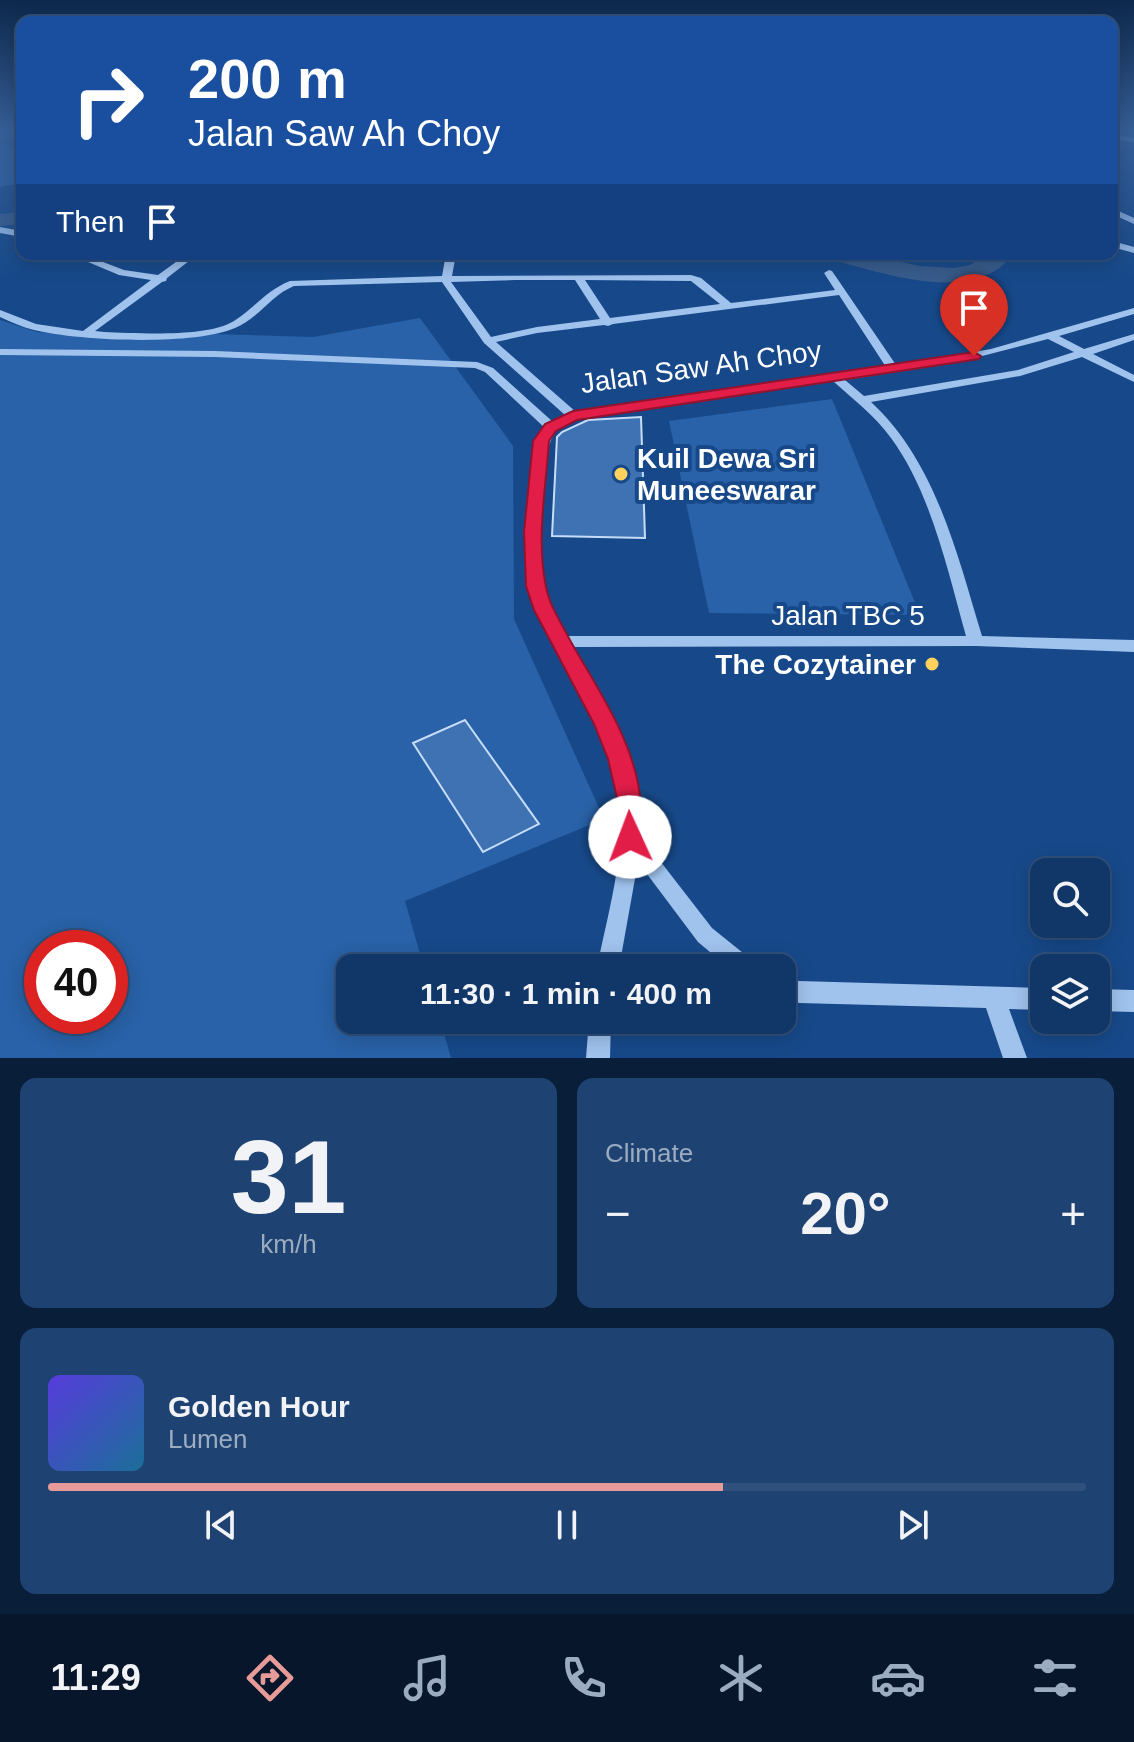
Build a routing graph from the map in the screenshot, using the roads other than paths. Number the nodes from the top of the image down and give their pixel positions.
1 (89, 260) edge
2 (186, 260) edge
3 (450, 260) edge
4 (829, 273) dead end
5 (578, 277) junction
6 (163, 279) junction
7 (446, 281) junction
8 (840, 292) junction
9 (730, 307) junction
10 (1134, 311) edge
11 (0, 313) edge
12 (608, 323) junction
13 (85, 334) junction
14 (1050, 336) junction
15 (1134, 337) edge
16 (488, 341) junction
17 (0, 352) edge
18 (1086, 354) junction
19 (893, 369) junction
20 (836, 378) junction
21 (1134, 379) edge
22 (861, 400) junction
23 (573, 416) junction
24 (551, 427) junction
25 (976, 641) junction
26 (562, 642) junction
27 (1134, 646) edge
28 (630, 837) junction
29 (610, 954) edge
30 (728, 954) edge
31 (796, 991) edge
32 (994, 998) junction
33 (1030, 999) edge
34 (1110, 1000) edge
35 (1134, 1001) edge
36 (599, 1034) edge
37 (598, 1058) edge
38 (1015, 1058) edge

1 - 6 street
2 - 6 street
3 - 7 street
4 - 8 street
5 - 7 street
5 - 9 street
5 - 12 street
6 - 13 street
7 - 13 street
7 - 16 street
8 - 9 street
8 - 19 street
9 - 12 street
10 - 14 street, Jalan Saw Ah Choy
11 - 13 street
12 - 16 street
14 - 18 street
14 - 19 street, Jalan Saw Ah Choy
15 - 18 street
16 - 23 street
17 - 24 street
18 - 21 street
18 - 22 street
19 - 20 street, Jalan Saw Ah Choy
20 - 22 street
20 - 23 street, Jalan Saw Ah Choy
22 - 25 street
23 - 24 street, Jalan Saw Ah Choy
24 - 26 street, Jalan Saw Ah Choy
25 - 26 street, Jalan TBC 5
25 - 27 street, Jalan TBC 5
26 - 28 street, Jalan Saw Ah Choy
28 - 29 street, Jalan Saw Ah Choy
28 - 30 street
31 - 32 street
32 - 33 street
32 - 38 street
34 - 35 street
36 - 37 street

